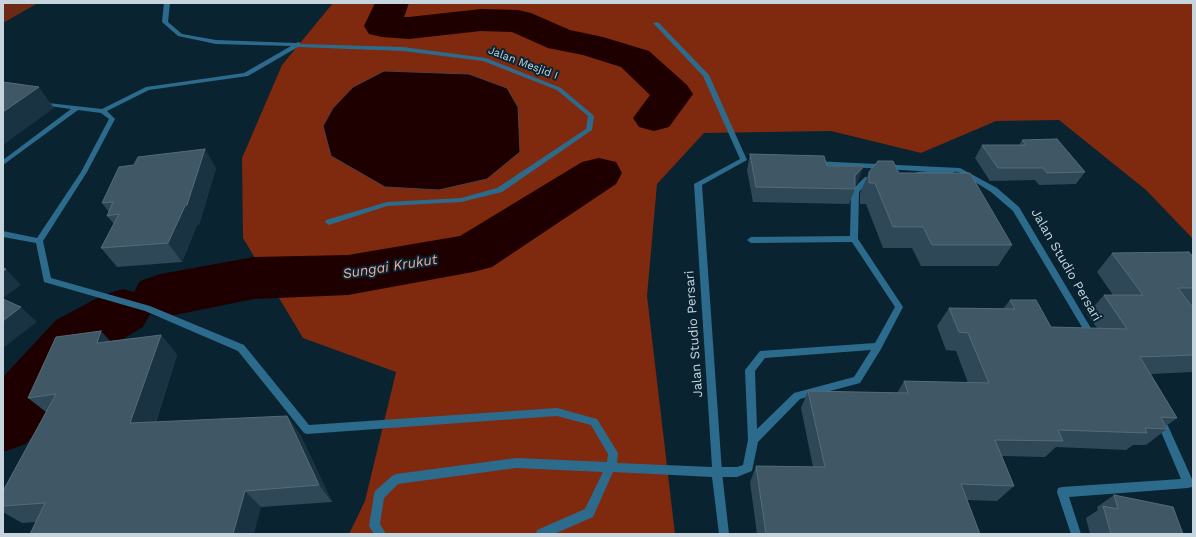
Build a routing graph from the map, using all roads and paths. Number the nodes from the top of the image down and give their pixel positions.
1 (167, 3) edge
2 (656, 23) dead end
3 (299, 44) junction
4 (32, 102) edge
5 (76, 108) junction
6 (103, 111) junction
7 (3, 163) edge
8 (808, 163) edge
9 (960, 170) junction
10 (898, 176) edge
11 (883, 178) edge
12 (328, 222) dead end
13 (3, 234) edge
14 (854, 238) junction
15 (751, 240) dead end
16 (39, 242) junction
17 (1089, 332) edge
18 (878, 346) junction
19 (1155, 407) edge
20 (753, 440) junction
21 (611, 466) junction
22 (717, 472) junction
23 (381, 534) edge
24 (541, 534) edge
25 (724, 534) edge
26 (1076, 534) edge

1 - 3 street, Jalan Mesjid I
2 - 22 street, Jalan Studio Persari
3 - 6 street
3 - 12 street, Jalan Mesjid I
4 - 5 street
5 - 6 street
5 - 7 street
6 - 16 street
8 - 9 street, Jalan Studio Persari
9 - 10 street
9 - 17 street, Jalan Studio Persari
11 - 14 street
13 - 16 street
14 - 15 street
14 - 18 street
16 - 21 street
18 - 20 street
18 - 20 street
19 - 26 street
20 - 22 street
21 - 22 street
21 - 23 street
21 - 24 street
22 - 25 street, Jalan Studio Persari

